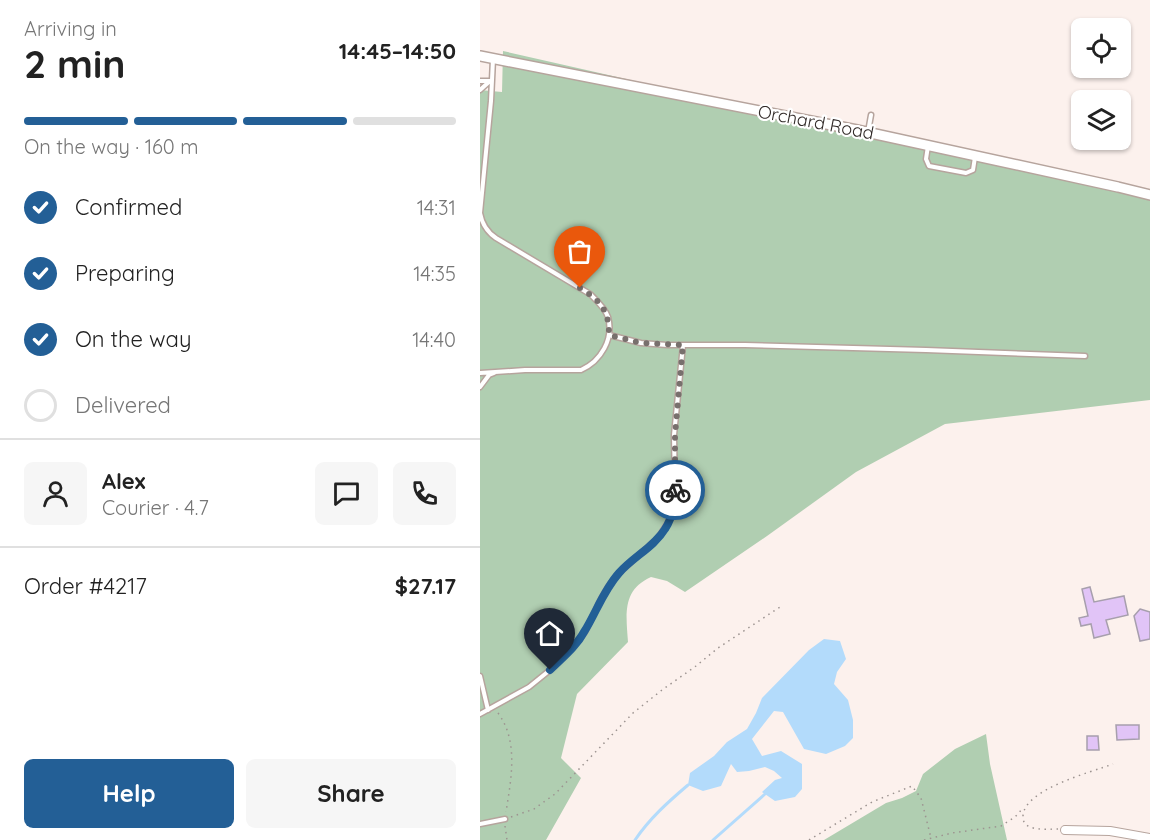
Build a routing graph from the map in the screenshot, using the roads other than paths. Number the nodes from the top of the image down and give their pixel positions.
1 (480, 56) edge
2 (493, 58) junction
3 (480, 81) edge
4 (491, 81) junction
5 (480, 90) edge
6 (871, 115) dead end
7 (868, 132) junction
8 (928, 145) junction
9 (975, 155) junction
10 (1150, 195) edge
11 (609, 335) junction
12 (683, 345) junction
13 (1085, 356) dead end
14 (497, 371) junction
15 (480, 373) edge
16 (480, 387) edge
17 (480, 676) edge
18 (490, 708) junction
19 (480, 714) edge
20 (505, 819) road end
21 (480, 824) edge
22 (1065, 830) road end
23 (1150, 838) edge

1 - 2 street, Orchard Road
2 - 4 lane
2 - 7 street, Orchard Road
3 - 4 lane
4 - 5 lane
4 - 11 lane
6 - 7 lane
7 - 8 street, Orchard Road
8 - 9 street, Orchard Road
8 - 9 lane
9 - 10 street, Orchard Road
11 - 12 lane
11 - 14 lane
12 - 13 lane
12 - 18 lane
14 - 15 lane
14 - 16 lane
17 - 18 lane
18 - 19 lane
20 - 21 lane
22 - 23 street

